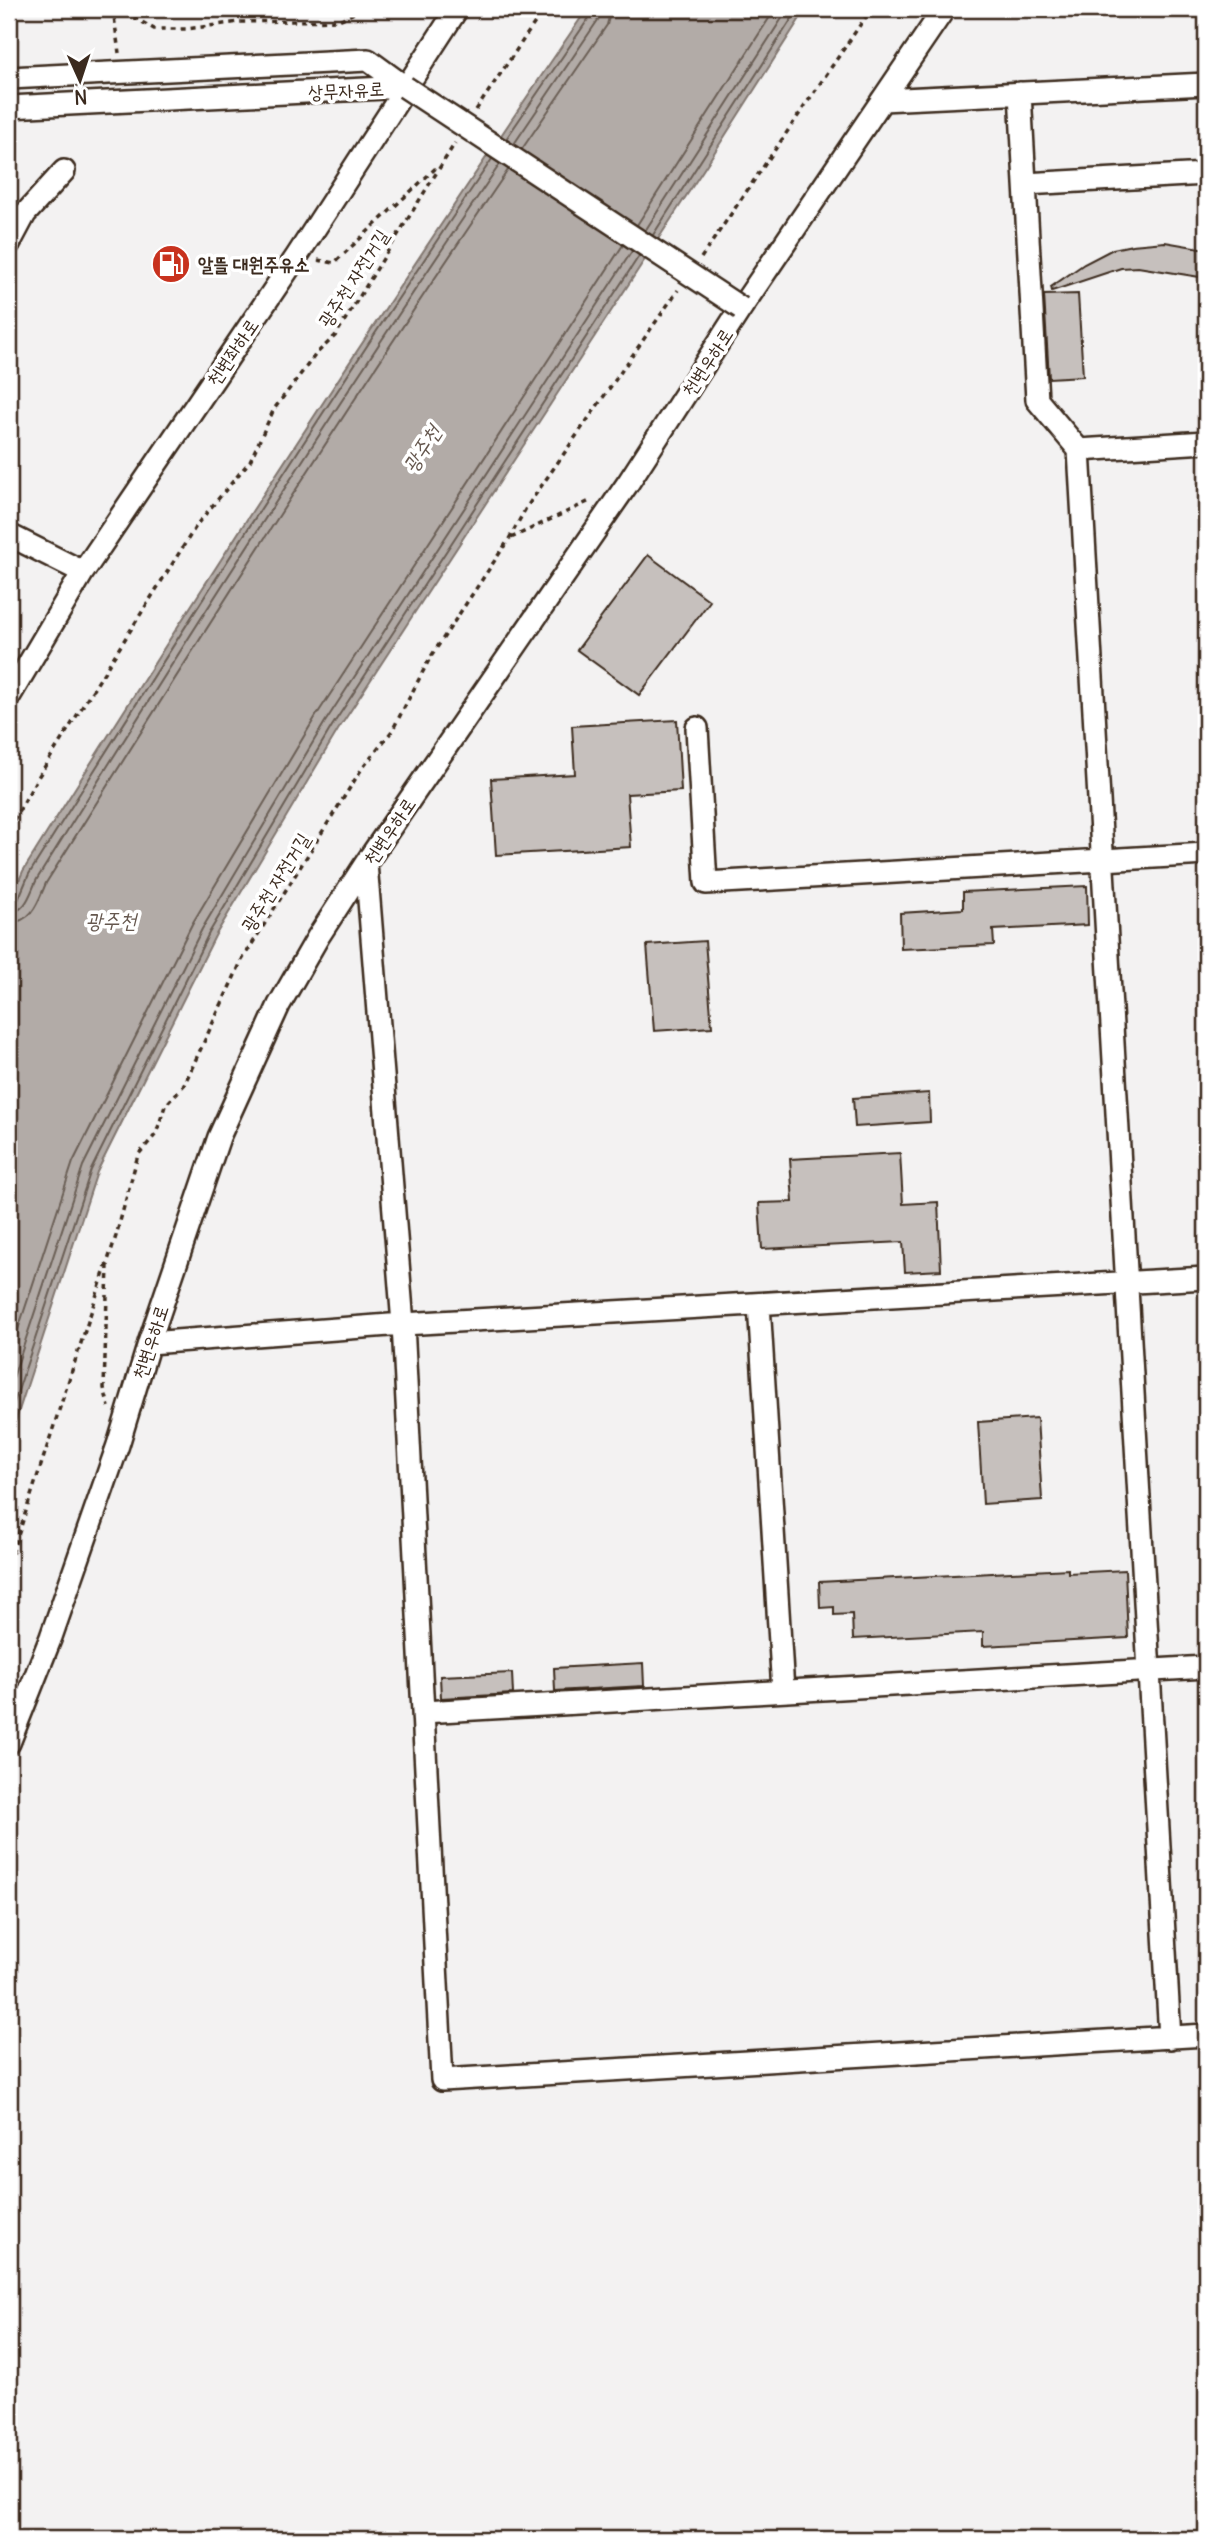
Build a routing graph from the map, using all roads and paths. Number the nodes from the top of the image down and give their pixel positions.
1 (113, 9) edge
2 (128, 9) edge
3 (363, 9) edge
4 (457, 9) edge
5 (544, 9) edge
6 (871, 9) edge
7 (944, 9) edge
8 (122, 73) junction
9 (9, 78) edge
10 (1206, 84) edge
11 (405, 87) junction
12 (1020, 93) junction
13 (882, 100) junction
14 (9, 107) edge
15 (471, 117) dead end
16 (457, 139) dead end
17 (443, 161) junction
18 (64, 171) dead end
19 (1206, 174) edge
20 (1025, 184) junction
21 (9, 244) edge
22 (297, 256) junction
23 (699, 261) dead end
24 (684, 282) dead end
25 (741, 308) junction
26 (1206, 442) edge
27 (1079, 450) junction
28 (592, 500) dead end
29 (9, 535) edge
30 (509, 539) junction
31 (83, 572) junction
32 (9, 697) edge
33 (697, 728) dead end
34 (9, 829) edge
35 (1206, 854) edge
36 (1102, 860) junction
37 (366, 863) junction
38 (108, 1260) junction
39 (1206, 1278) edge
40 (1126, 1283) junction
41 (760, 1304) junction
42 (403, 1324) junction
43 (149, 1343) junction
44 (110, 1411) dead end
45 (9, 1563) edge
46 (1206, 1667) edge
47 (1149, 1670) junction
48 (783, 1691) junction
49 (423, 1712) junction
50 (9, 1743) edge
51 (1206, 2035) edge
52 (1170, 2038) junction

1 - 8 path
2 - 3 path
4 - 11 street, 천변좌하로
5 - 15 path
6 - 23 path
7 - 13 street, 천변우하로
8 - 9 street, 상무자유로
8 - 11 street, 상무자유로
10 - 12 street
11 - 14 street, 상무자유로
11 - 22 street, 천변좌하로
11 - 25 street, bridge
12 - 13 street
12 - 20 street
13 - 25 street, 천변우하로
16 - 17 path, 광주천 자전거길
17 - 22 path, 광주천 자전거길
17 - 34 path, 광주천 자전거길
18 - 21 street
19 - 20 street
20 - 27 street
22 - 31 street, 천변좌하로
24 - 30 path, 광주천 자전거길
25 - 37 street, 천변우하로
26 - 27 street
27 - 36 street
28 - 30 path
29 - 31 street
30 - 38 path, 광주천 자전거길
31 - 32 street, 천변좌하로
33 - 36 street
35 - 36 street
36 - 40 street
37 - 42 street
37 - 43 street, 천변우하로
38 - 44 path, 광주천 자전거길
38 - 45 path, 광주천 자전거길
39 - 40 street
40 - 41 street
40 - 47 street
41 - 42 street
41 - 48 street
42 - 43 street
42 - 49 street
43 - 50 street, 천변우하로
46 - 47 street
47 - 48 street
47 - 52 street
48 - 49 street
49 - 52 street
51 - 52 street

